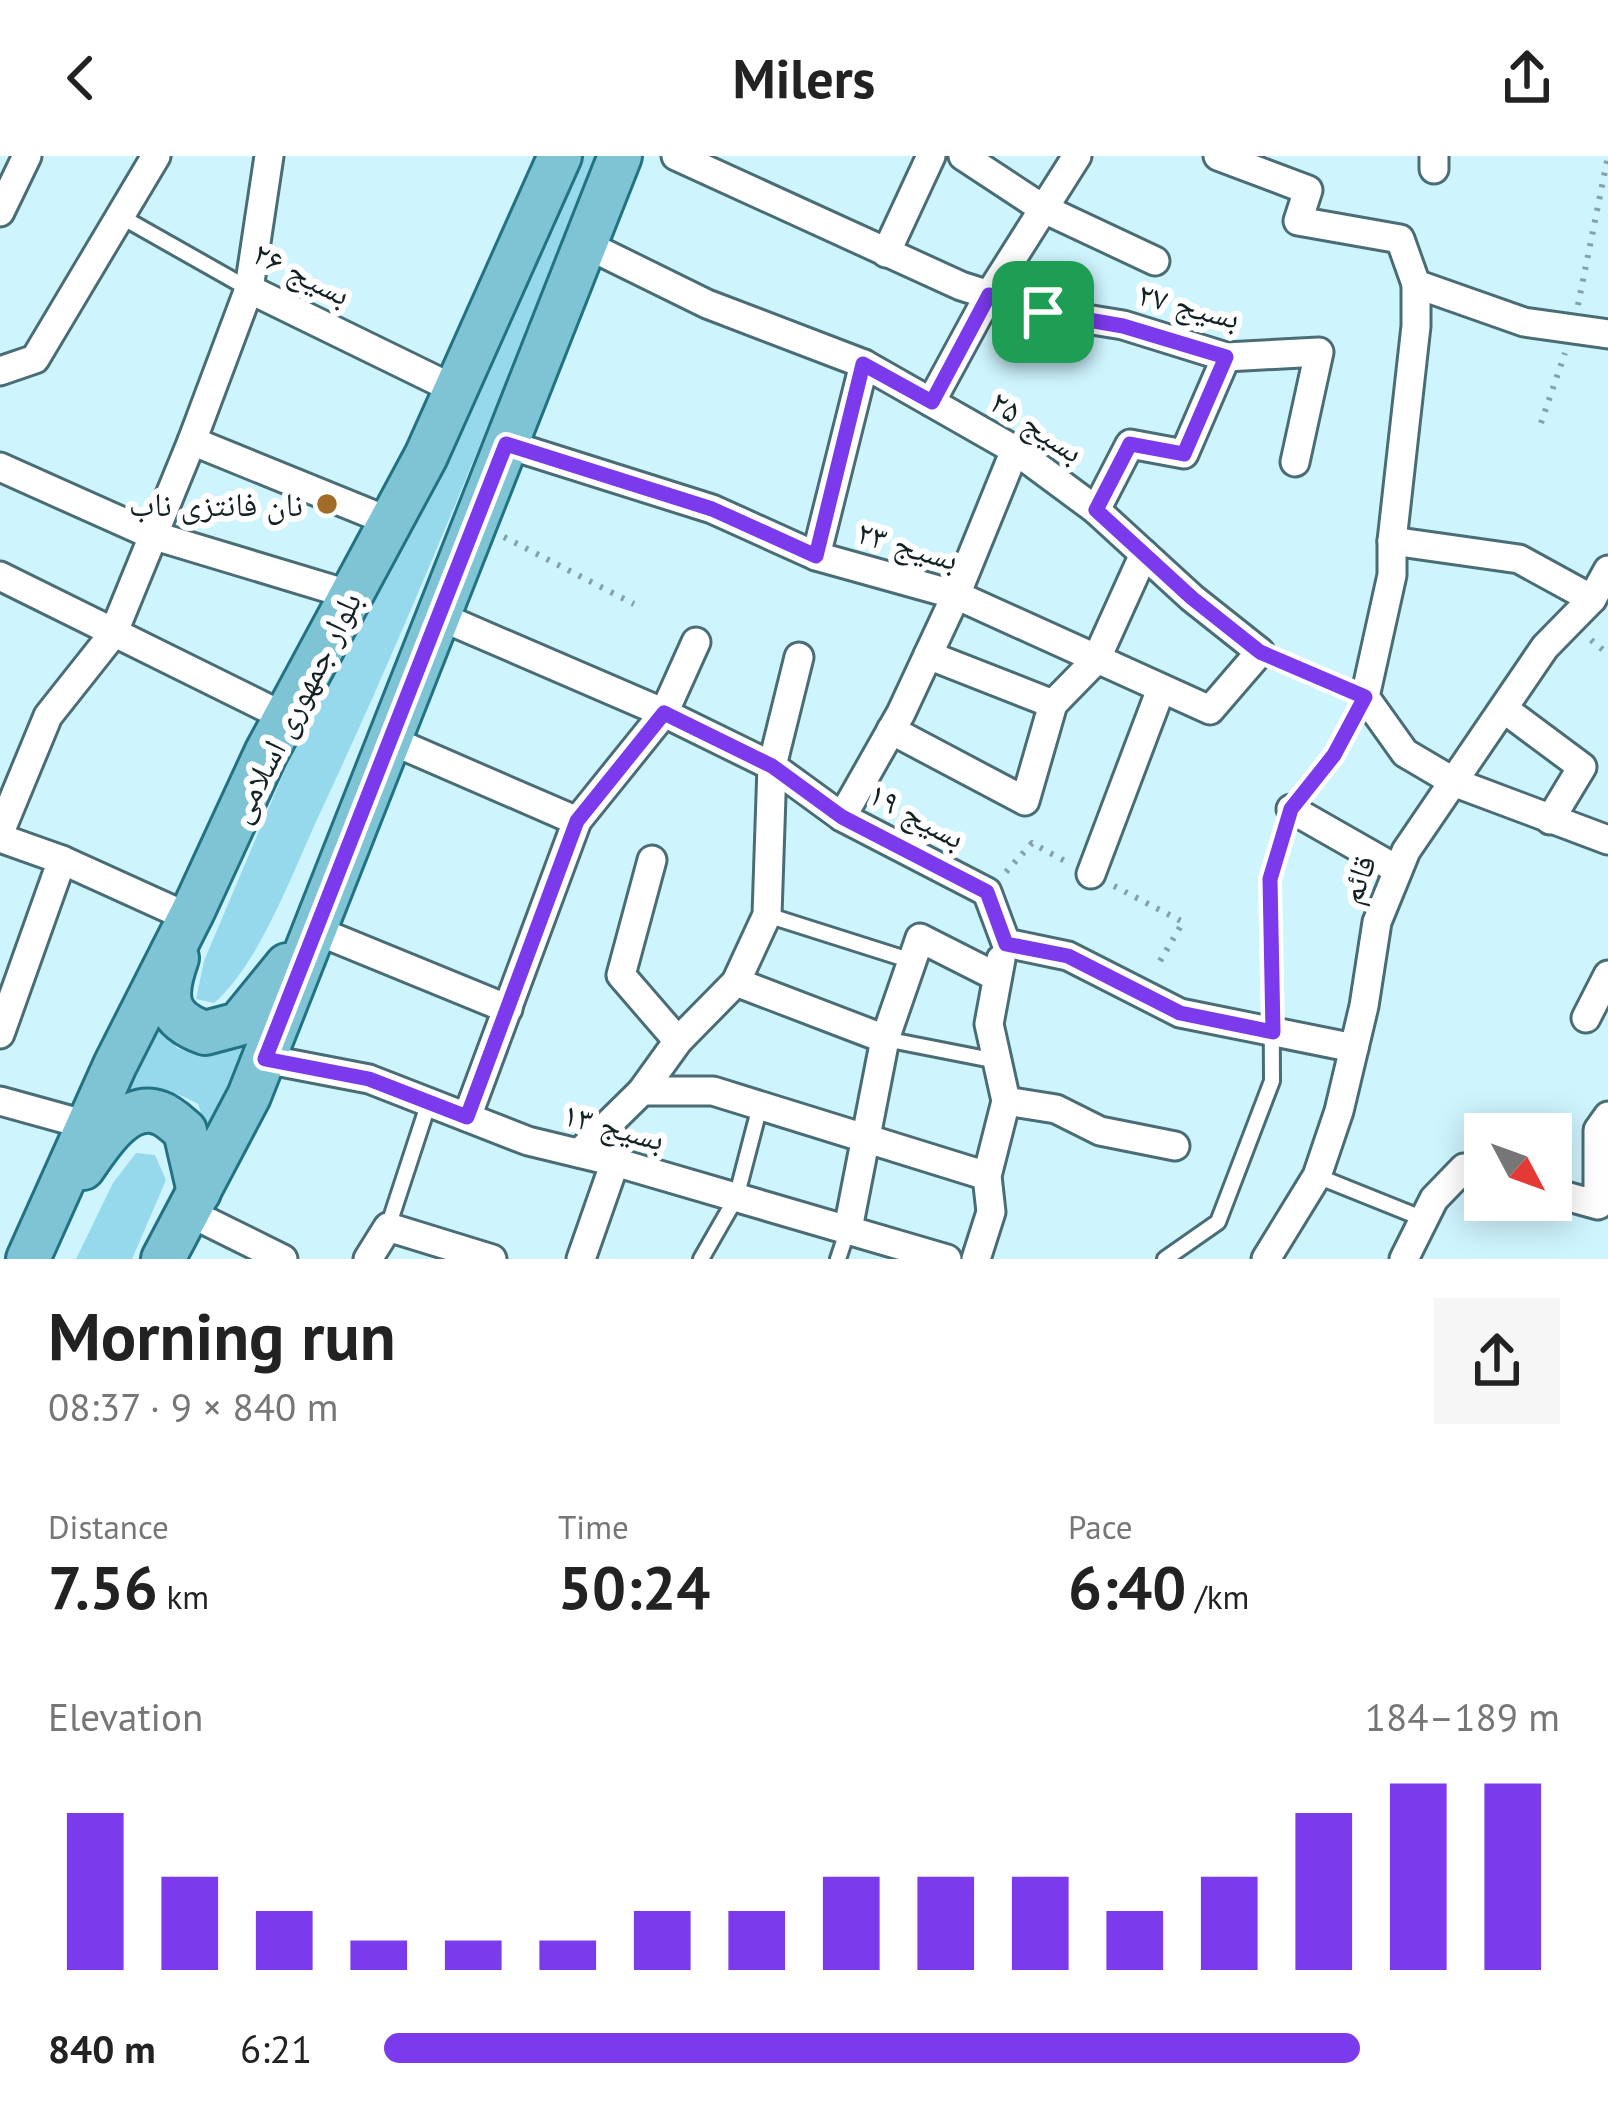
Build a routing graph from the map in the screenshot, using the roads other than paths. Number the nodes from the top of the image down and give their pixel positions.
1 (27, 156) edge
2 (156, 156) edge
3 (560, 156) edge
4 (620, 156) edge
5 (676, 156) edge
6 (931, 156) edge
7 (963, 156) edge
8 (1078, 156) edge
9 (1218, 156) edge
10 (266, 157) edge
11 (1042, 208) junction
12 (0, 212) edge
13 (120, 217) junction
14 (585, 244) junction
15 (886, 253) junction
16 (1155, 261) dead end
17 (1416, 284) junction
18 (249, 289) junction
19 (989, 295) junction
20 (1608, 334) edge
21 (1226, 357) junction
22 (863, 364) junction
23 (0, 371) edge
24 (456, 390) junction
25 (932, 402) junction
26 (192, 441) junction
27 (506, 444) junction
28 (1015, 450) junction
29 (1295, 462) dead end
30 (0, 467) edge
31 (1096, 510) junction
32 (391, 522) junction
33 (152, 535) junction
34 (1392, 541) junction
35 (1144, 554) junction
36 (816, 556) junction
37 (1608, 570) edge
38 (0, 576) edge
39 (351, 595) junction
40 (956, 595) junction
41 (1592, 599) junction
42 (439, 616) junction
43 (113, 634) junction
44 (696, 642) dead end
45 (1260, 652) joint
46 (928, 655) junction
47 (799, 657) dead end
48 (1096, 660) junction
49 (1161, 689) junction
50 (1365, 697) junction
51 (1053, 704) junction
52 (1504, 709) junction
53 (664, 713) junction
54 (285, 718) junction
55 (891, 730) junction
56 (390, 740) junction
57 (772, 766) junction
58 (1456, 783) junction
59 (1291, 809) junction
60 (842, 817) junction
61 (1550, 820) junction
62 (577, 821) junction
63 (0, 835) edge
64 (1608, 840) edge
65 (62, 860) junction
66 (652, 860) dead end
67 (1398, 870) junction
68 (1091, 874) dead end
69 (192, 915) junction
70 (767, 915) junction
71 (315, 930) junction
72 (1006, 944) junction
73 (912, 961) junction
74 (1608, 975) edge
75 (997, 977) junction
76 (736, 982) junction
77 (508, 1009) junction
78 (1586, 1018) dead end
79 (1273, 1032) junction
80 (0, 1034) edge
81 (885, 1039) junction
82 (678, 1041) junction
83 (1354, 1048) junction
84 (265, 1059) junction
85 (997, 1061) junction
86 (642, 1091) junction
87 (0, 1101) edge
88 (1006, 1101) junction
89 (429, 1102) junction
90 (760, 1106) junction
91 (1608, 1116) edge
92 (467, 1117) junction
93 (87, 1125) junction
94 (864, 1138) junction
95 (1175, 1146) dead end
96 (579, 1154) junction
97 (615, 1162) junction
98 (1464, 1168) edge
99 (987, 1176) junction
100 (1317, 1176) junction
101 (736, 1198) junction
102 (1572, 1198) edge
103 (193, 1202) junction
104 (1424, 1219) junction
105 (388, 1227) junction
106 (848, 1229) junction
107 (33, 1245) edge
108 (163, 1259) edge
109 (283, 1259) edge
110 (368, 1259) edge
111 (493, 1259) edge
112 (581, 1259) edge
113 (701, 1259) edge
114 (838, 1259) edge
115 (946, 1259) edge
116 (976, 1259) edge
117 (1165, 1259) edge
118 (1266, 1259) edge
119 (1404, 1259) edge

1 - 12 street
2 - 13 street
3 - 24 main road, بلوار جمهوری اسلامی
4 - 14 main road
5 - 15 street, بسیج ۲۷
6 - 15 street
7 - 11 street
8 - 11 street
9 - 17 street
10 - 18 street
11 - 16 street
11 - 19 street
13 - 18 lane, بسیج ۲۶
13 - 23 street
14 - 22 street, بسیج ۲۵
14 - 27 main road
15 - 19 street, بسیج ۲۷
17 - 20 street
17 - 34 street
18 - 24 street, بسیج ۲۶
18 - 26 street
19 - 21 street, بسیج ۲۷
19 - 25 street
21 - 29 street, بسیج ۲۷
21 - 31 street
22 - 25 street, بسیج ۲۵
22 - 36 street
24 - 32 main road, بلوار جمهوری اسلامی
25 - 28 street, بسیج ۲۵
26 - 32 street
26 - 33 street
27 - 36 street, بسیج ۲۳
27 - 42 main road
28 - 31 street, بسیج ۲۵
28 - 40 street
30 - 33 street
31 - 35 street, بسیج ۲۵
32 - 39 main road, بلوار جمهوری اسلامی
33 - 39 street
33 - 43 street
34 - 41 street
34 - 50 street
35 - 45 street, بسیج ۲۵
35 - 48 street
36 - 40 street, بسیج ۲۳
37 - 41 street, قائم
38 - 43 street
39 - 54 main road, بلوار جمهوری اسلامی
40 - 46 street
40 - 48 street, بسیج ۲۳
41 - 52 street, قائم
42 - 53 street, بسیج ۱۹
42 - 56 main road
43 - 54 street
43 - 63 street
44 - 53 street
45 - 49 street, بسیج ۲۳
46 - 51 street
46 - 55 street
47 - 57 street
48 - 49 street, بسیج ۲۳
48 - 51 street
49 - 68 street
50 - 58 street
50 - 59 lane
51 - 55 street
52 - 58 street, قائم
52 - 61 street
53 - 57 street, بسیج ۱۹
53 - 62 street
54 - 69 main road, بلوار جمهوری اسلامی
55 - 60 street
56 - 62 street
56 - 71 main road
57 - 60 street, بسیج ۱۹
57 - 70 street
58 - 61 street
58 - 67 street, قائم
59 - 67 street
59 - 79 lane
60 - 72 street, بسیج ۱۹
61 - 64 street
62 - 77 street
63 - 65 street
65 - 69 street
65 - 80 street
66 - 82 street
67 - 83 street, قائم
69 - 71 main road
69 - 93 main road, بلوار جمهوری اسلامی
70 - 73 lane
70 - 76 street
71 - 77 street
71 - 84 main road
72 - 75 street
72 - 79 street
73 - 75 street
73 - 81 street
74 - 78 street
75 - 85 street
76 - 81 street
76 - 82 street
77 - 92 street
79 - 83 street
79 - 117 lane
81 - 85 lane
81 - 94 street
82 - 86 street
83 - 100 street, قائم
84 - 89 street, بسیج ۱۳
84 - 103 main road
85 - 88 street
86 - 90 street
86 - 96 street
87 - 93 street
88 - 95 street
88 - 99 street
89 - 92 street, بسیج ۱۳
89 - 105 lane
90 - 94 street
90 - 101 lane
91 - 102 street
92 - 96 street, بسیج ۱۳
93 - 107 main road, بلوار جمهوری اسلامی
94 - 99 street
94 - 106 street
96 - 97 street, بسیج ۱۳
97 - 101 street, بسیج ۱۳
97 - 112 street
98 - 104 street
99 - 116 street
100 - 104 lane
100 - 118 street, قائم
101 - 106 street, بسیج ۱۳
101 - 113 lane
103 - 107 main road
103 - 108 main road
103 - 109 street
104 - 119 street
105 - 110 street
105 - 111 street
106 - 114 lane
106 - 115 street, بسیج ۱۳

